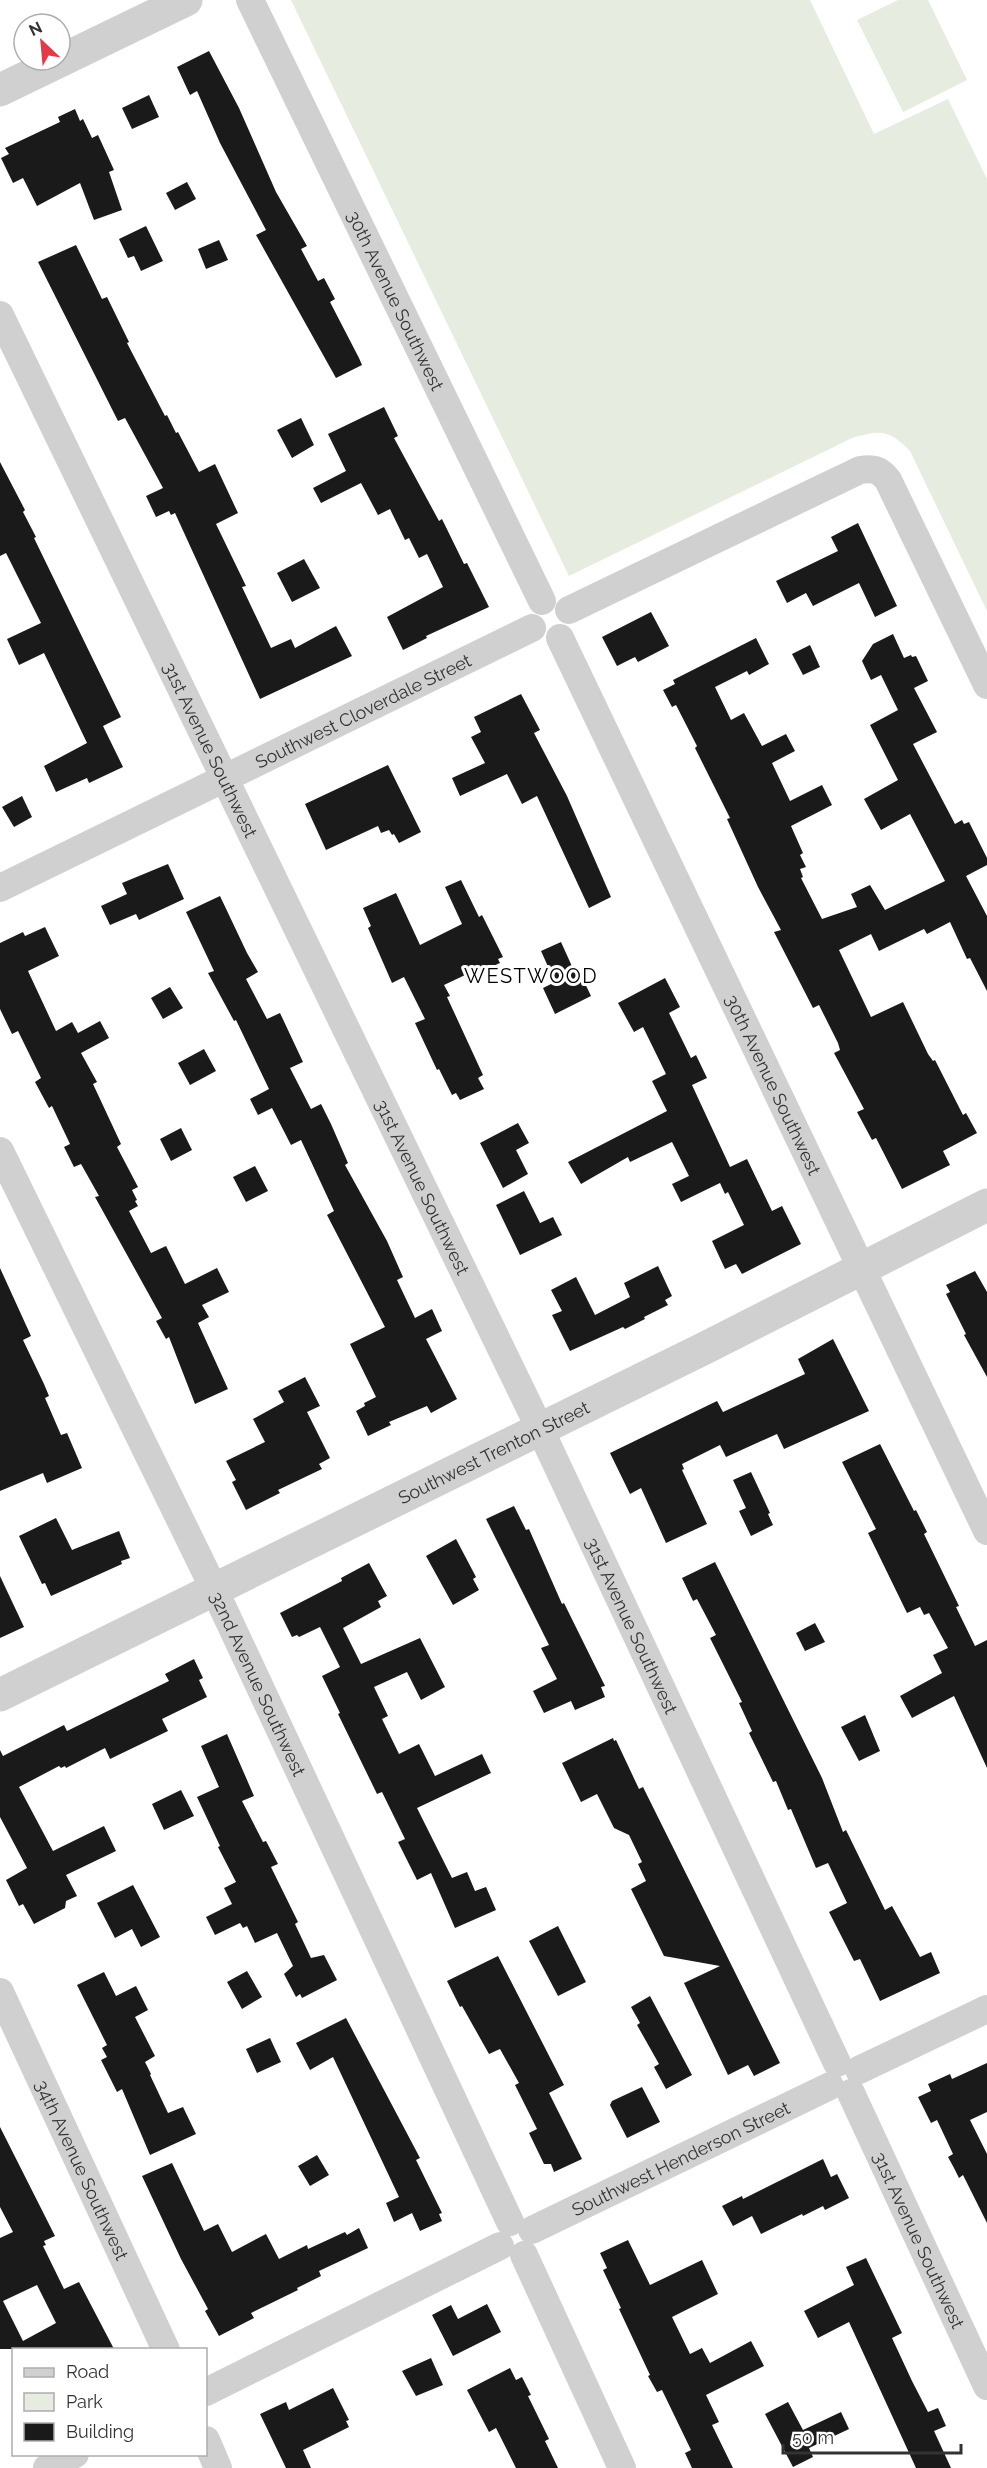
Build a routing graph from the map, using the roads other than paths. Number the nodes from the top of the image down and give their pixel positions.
1 (186, 0) edge
2 (250, 0) edge
3 (0, 90) edge
4 (0, 315) edge
5 (542, 601) junction
6 (569, 610) junction
7 (532, 628) junction
8 (560, 638) junction
9 (987, 685) edge
10 (224, 777) junction
11 (0, 888) edge
12 (0, 1151) edge
13 (987, 1204) edge
14 (861, 1267) junction
15 (540, 1430) junction
16 (987, 1531) edge
17 (215, 1591) junction
18 (0, 1695) edge
19 (0, 1992) edge
20 (987, 2009) edge
21 (844, 2078) junction
22 (516, 2239) junction
23 (166, 2348) edge
24 (987, 2386) edge
25 (207, 2393) edge
26 (207, 2442) edge
27 (71, 2456) edge
28 (47, 2468) edge
29 (218, 2468) edge
30 (622, 2468) edge

1 - 3 street
2 - 5 street, 30th Avenue Southwest
4 - 10 street, 31st Avenue Southwest
5 - 6 street
5 - 7 street
6 - 8 street
6 - 9 street
7 - 8 street
7 - 10 street, Southwest Cloverdale Street
8 - 14 street, 30th Avenue Southwest
10 - 11 street, Southwest Cloverdale Street
10 - 15 street, 31st Avenue Southwest
12 - 17 street, 32nd Avenue Southwest
13 - 14 street, Southwest Trenton Street
14 - 15 street, Southwest Trenton Street
14 - 16 street, 30th Avenue Southwest
15 - 17 street, Southwest Trenton Street
15 - 21 street, 31st Avenue Southwest
17 - 18 street, Southwest Trenton Street
17 - 22 street, 32nd Avenue Southwest
19 - 23 street, 34th Avenue Southwest
20 - 21 street, Southwest Henderson Street
21 - 22 street, Southwest Henderson Street
21 - 24 street, 31st Avenue Southwest
22 - 25 street, Southwest Henderson Street
22 - 30 street, 32nd Avenue Southwest
26 - 29 street
27 - 28 street

